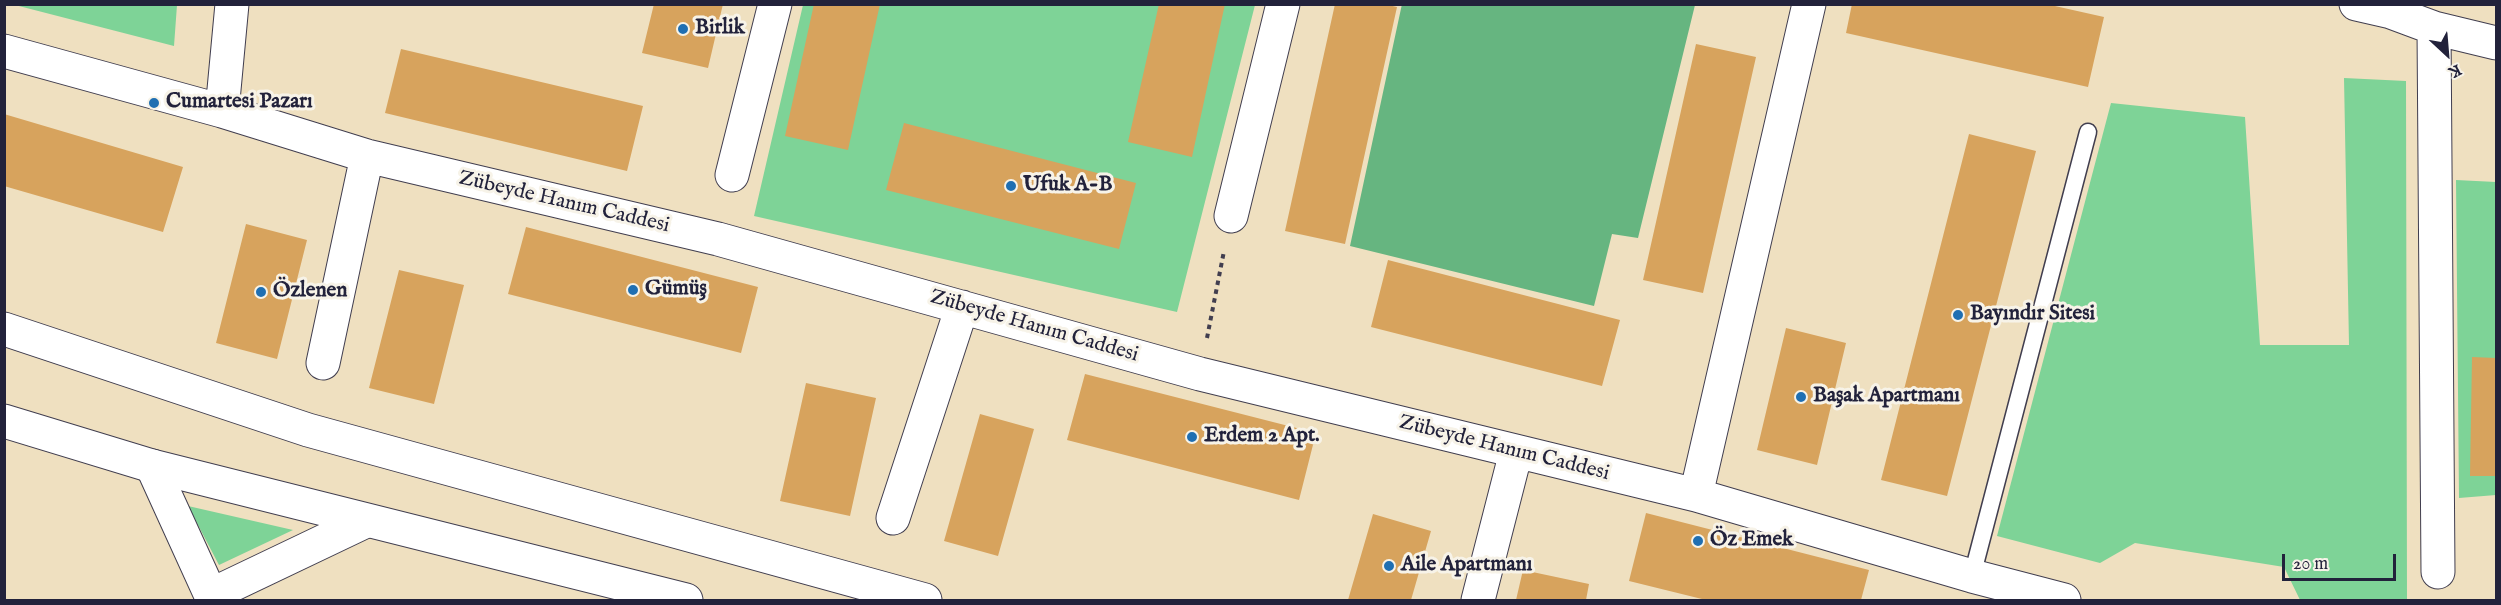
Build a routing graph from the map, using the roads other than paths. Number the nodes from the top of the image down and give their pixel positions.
1 (232, 4) edge
2 (775, 4) edge
3 (1283, 4) edge
4 (1809, 4) edge
5 (2356, 4) edge
6 (2391, 8) edge
7 (2434, 28) junction
8 (2496, 43) edge
9 (4, 51) edge
10 (222, 111) junction
11 (2088, 132) dead end
12 (368, 156) junction
13 (732, 175) dead end
14 (1232, 216) road end
15 (962, 307) junction
16 (4, 329) edge
17 (323, 363) dead end
18 (4, 421) edge
19 (1516, 452) junction
20 (152, 466) junction
21 (1696, 495) junction
22 (894, 518) dead end
23 (366, 521) junction
24 (2438, 572) dead end
25 (1972, 576) junction
26 (212, 598) edge
27 (686, 600) edge
28 (925, 600) edge
29 (1478, 600) edge
30 (2058, 600) edge

1 - 10 street
2 - 13 street
3 - 14 street
4 - 21 street
5 - 6 street
6 - 7 street
7 - 8 street
7 - 24 street
9 - 10 street, Zübeyde Hanım Caddesi
10 - 12 street, Zübeyde Hanım Caddesi
11 - 25 lane
12 - 15 street, Zübeyde Hanım Caddesi
12 - 17 street
15 - 19 street, Zübeyde Hanım Caddesi
15 - 22 street
16 - 28 street
18 - 20 street
19 - 21 street, Zübeyde Hanım Caddesi
19 - 29 street
20 - 23 street
20 - 26 street
21 - 25 street, Zübeyde Hanım Caddesi
23 - 26 street
23 - 27 street
25 - 30 street, Zübeyde Hanım Caddesi

